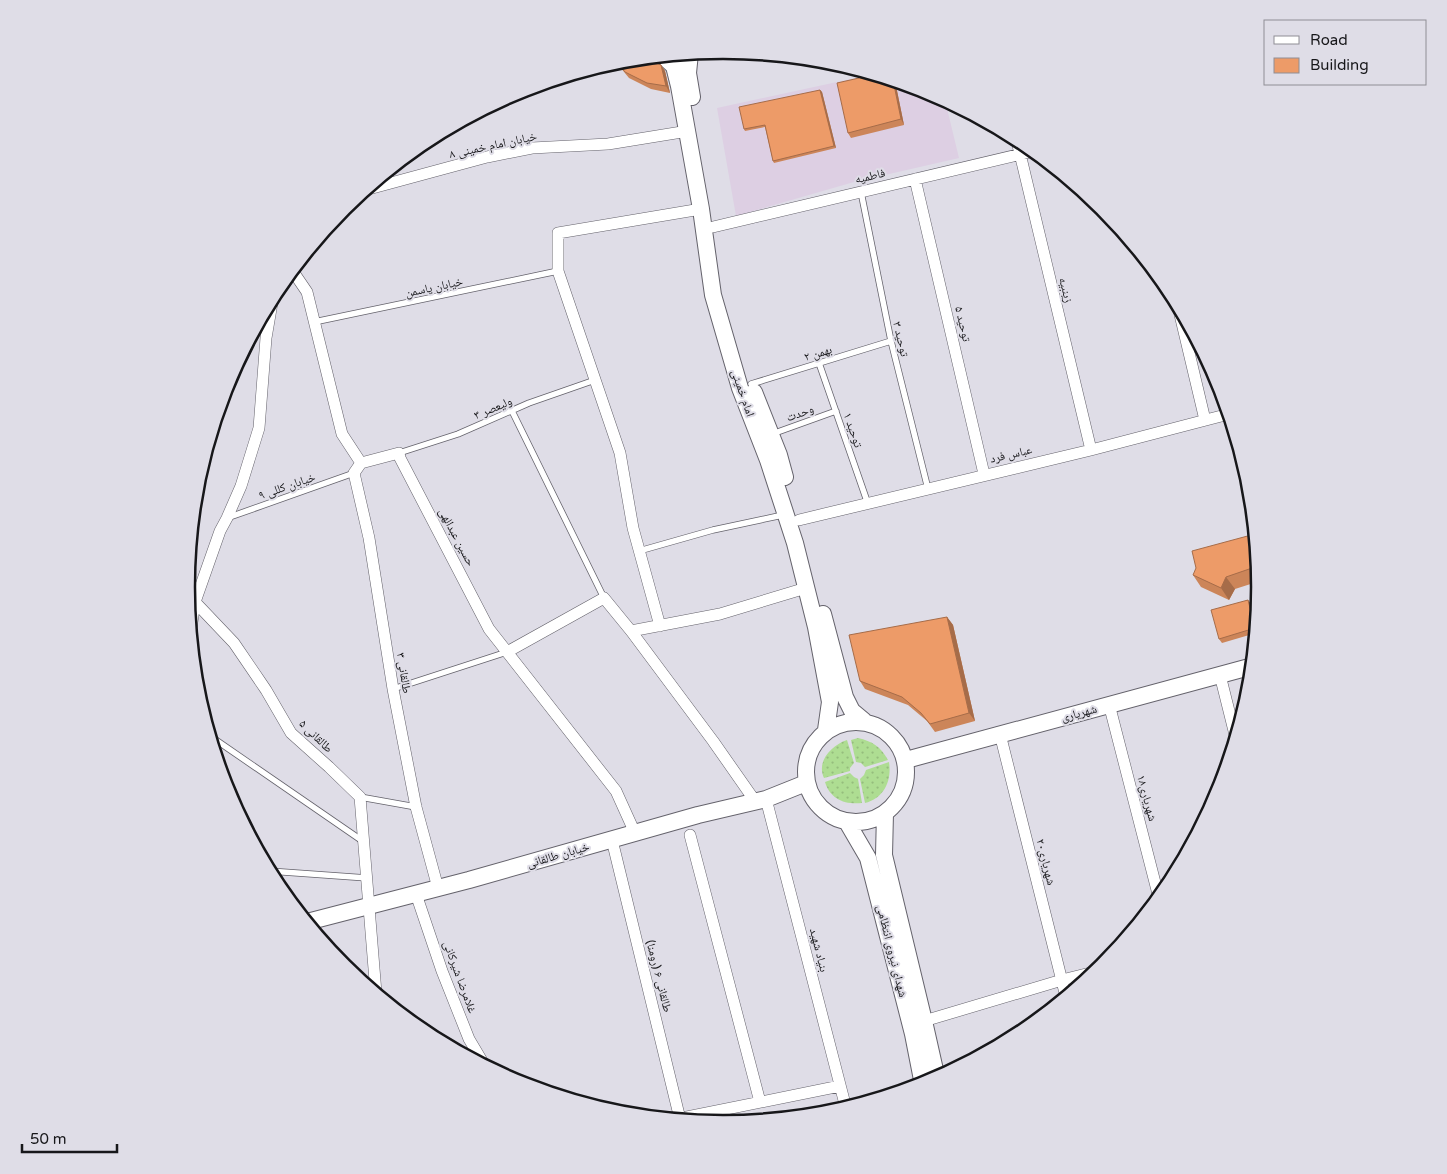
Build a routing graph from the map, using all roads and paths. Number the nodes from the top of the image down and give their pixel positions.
1 (689, 60) edge
2 (669, 62) edge
3 (688, 131) junction
4 (1018, 149) edge
5 (1024, 153) edge
6 (1019, 154) junction
7 (915, 179) junction
8 (380, 186) edge
9 (861, 192) junction
10 (701, 209) junction
11 (713, 227) junction
12 (558, 271) junction
13 (296, 276) edge
14 (270, 317) edge
15 (314, 322) junction
16 (1187, 334) edge
17 (891, 341) junction
18 (819, 363) junction
19 (595, 380) junction
20 (751, 384) junction
21 (512, 411) junction
22 (836, 411) junction
23 (1223, 416) edge
24 (1205, 420) junction
25 (771, 434) junction
26 (1090, 450) junction
27 (399, 453) junction
28 (361, 463) junction
29 (354, 473) junction
30 (984, 474) junction
31 (928, 489) junction
32 (868, 504) junction
33 (792, 517) junction
34 (228, 518) junction
35 (640, 551) junction
36 (806, 588) junction
37 (604, 598) junction
38 (195, 601) edge
39 (195, 602) edge
40 (660, 626) junction
41 (632, 631) junction
42 (507, 652) junction
43 (1245, 668) edge
44 (1220, 674) junction
45 (393, 689) junction
46 (1109, 704) junction
47 (864, 721) junction
48 (1233, 727) edge
49 (826, 730) junction
50 (1000, 734) junction
51 (218, 742) edge
52 (906, 760) junction
53 (806, 783) junction
54 (360, 797) junction
55 (760, 800) junction
56 (416, 807) junction
57 (885, 813) junction
58 (847, 822) junction
59 (635, 833) junction
60 (690, 835) dead end
61 (612, 840) junction
62 (364, 842) junction
63 (278, 871) edge
64 (367, 878) junction
65 (438, 888) junction
66 (1157, 889) edge
67 (416, 894) junction
68 (369, 906) junction
69 (314, 920) edge
70 (1082, 975) edge
71 (1062, 980) junction
72 (375, 984) edge
73 (1064, 990) edge
74 (924, 1021) junction
75 (478, 1055) edge
76 (935, 1071) edge
77 (921, 1077) edge
78 (840, 1086) junction
79 (844, 1101) edge
80 (760, 1102) junction
81 (677, 1113) edge
82 (701, 1114) edge

1 - 11 main road, امام خمینی
2 - 3 main road, امام خمینی
3 - 8 street, خیابان امام خمینی ۸
3 - 10 main road, امام خمینی
4 - 6 street, زینبیه
5 - 6 street, فاطمیه
6 - 7 street, فاطمیه
6 - 26 street, زینبیه
7 - 9 street, فاطمیه
7 - 30 street, توحید ۵
9 - 11 street, فاطمیه
9 - 17 lane, توحید ۳
10 - 12 street
10 - 33 main road, امام خمینی
11 - 20 main road, امام خمینی
12 - 15 lane, خیابان یاسمن
12 - 19 street
13 - 15 street
14 - 34 street
15 - 28 street
16 - 24 street
17 - 18 lane, بهمن ۲
17 - 31 lane, توحید ۳
18 - 20 lane, بهمن ۲
18 - 22 lane, توحید ۱
19 - 21 lane, ولیعصر ۳
19 - 35 street
20 - 25 main road, امام خمینی
21 - 27 lane, ولیعصر ۳
21 - 37 lane
22 - 25 lane, وحدت
22 - 32 lane, توحید ۱
23 - 24 street, عباس فرد
24 - 26 street, عباس فرد
25 - 33 main road, امام خمینی
26 - 30 street, عباس فرد
27 - 28 street
27 - 42 street, حسین عبدالهی
28 - 29 street
29 - 34 lane, خیابان کللی ۹
29 - 45 street, طالقانی ۳
30 - 31 street, عباس فرد
31 - 32 street, عباس فرد
32 - 33 street, عباس فرد
33 - 35 lane
33 - 36 main road, امام خمینی
33 - 47 main road, امام خمینی
34 - 38 street
35 - 40 street
36 - 40 street
36 - 49 main road, امام خمینی
37 - 41 street
37 - 42 street
39 - 54 street, طالقانی ۵
40 - 41 street
41 - 55 street
42 - 45 lane
42 - 59 street, حسین عبدالهی
43 - 44 main road, شهریاری
44 - 46 main road, شهریاری
44 - 48 street
45 - 56 street, طالقانی ۳
46 - 50 main road, شهریاری
46 - 66 street, شهریاری۱۸
47 - 49 main road
47 - 52 main road
49 - 53 main road
50 - 52 main road, شهریاری
50 - 71 street, شهریاری۲۰
51 - 62 lane
52 - 57 main road
53 - 55 main road, خیابان طالقانی
53 - 58 main road
54 - 56 lane
54 - 62 street
55 - 59 main road, خیابان طالقانی
55 - 78 street, بنیاد شهید
56 - 65 street, طالقانی ۳
57 - 58 main road
57 - 74 main road, شهدای نیروی انتظامی
58 - 77 main road, شهدای نیروی انتظامی
59 - 61 main road, خیابان طالقانی
60 - 80 street
61 - 65 main road, خیابان طالقانی
61 - 81 street, طالقانی ۶ (رومنا)
62 - 64 street
63 - 64 lane
64 - 68 street
65 - 67 main road, خیابان طالقانی
67 - 68 main road, خیابان طالقانی
67 - 75 street, غلامرضا شیرکانی
68 - 69 main road, خیابان طالقانی
68 - 72 street
70 - 71 street
71 - 73 street, شهریاری۲۰
71 - 74 street
74 - 76 main road, شهدای نیروی انتظامی
78 - 79 street, بنیاد شهید
78 - 80 street
80 - 82 street

